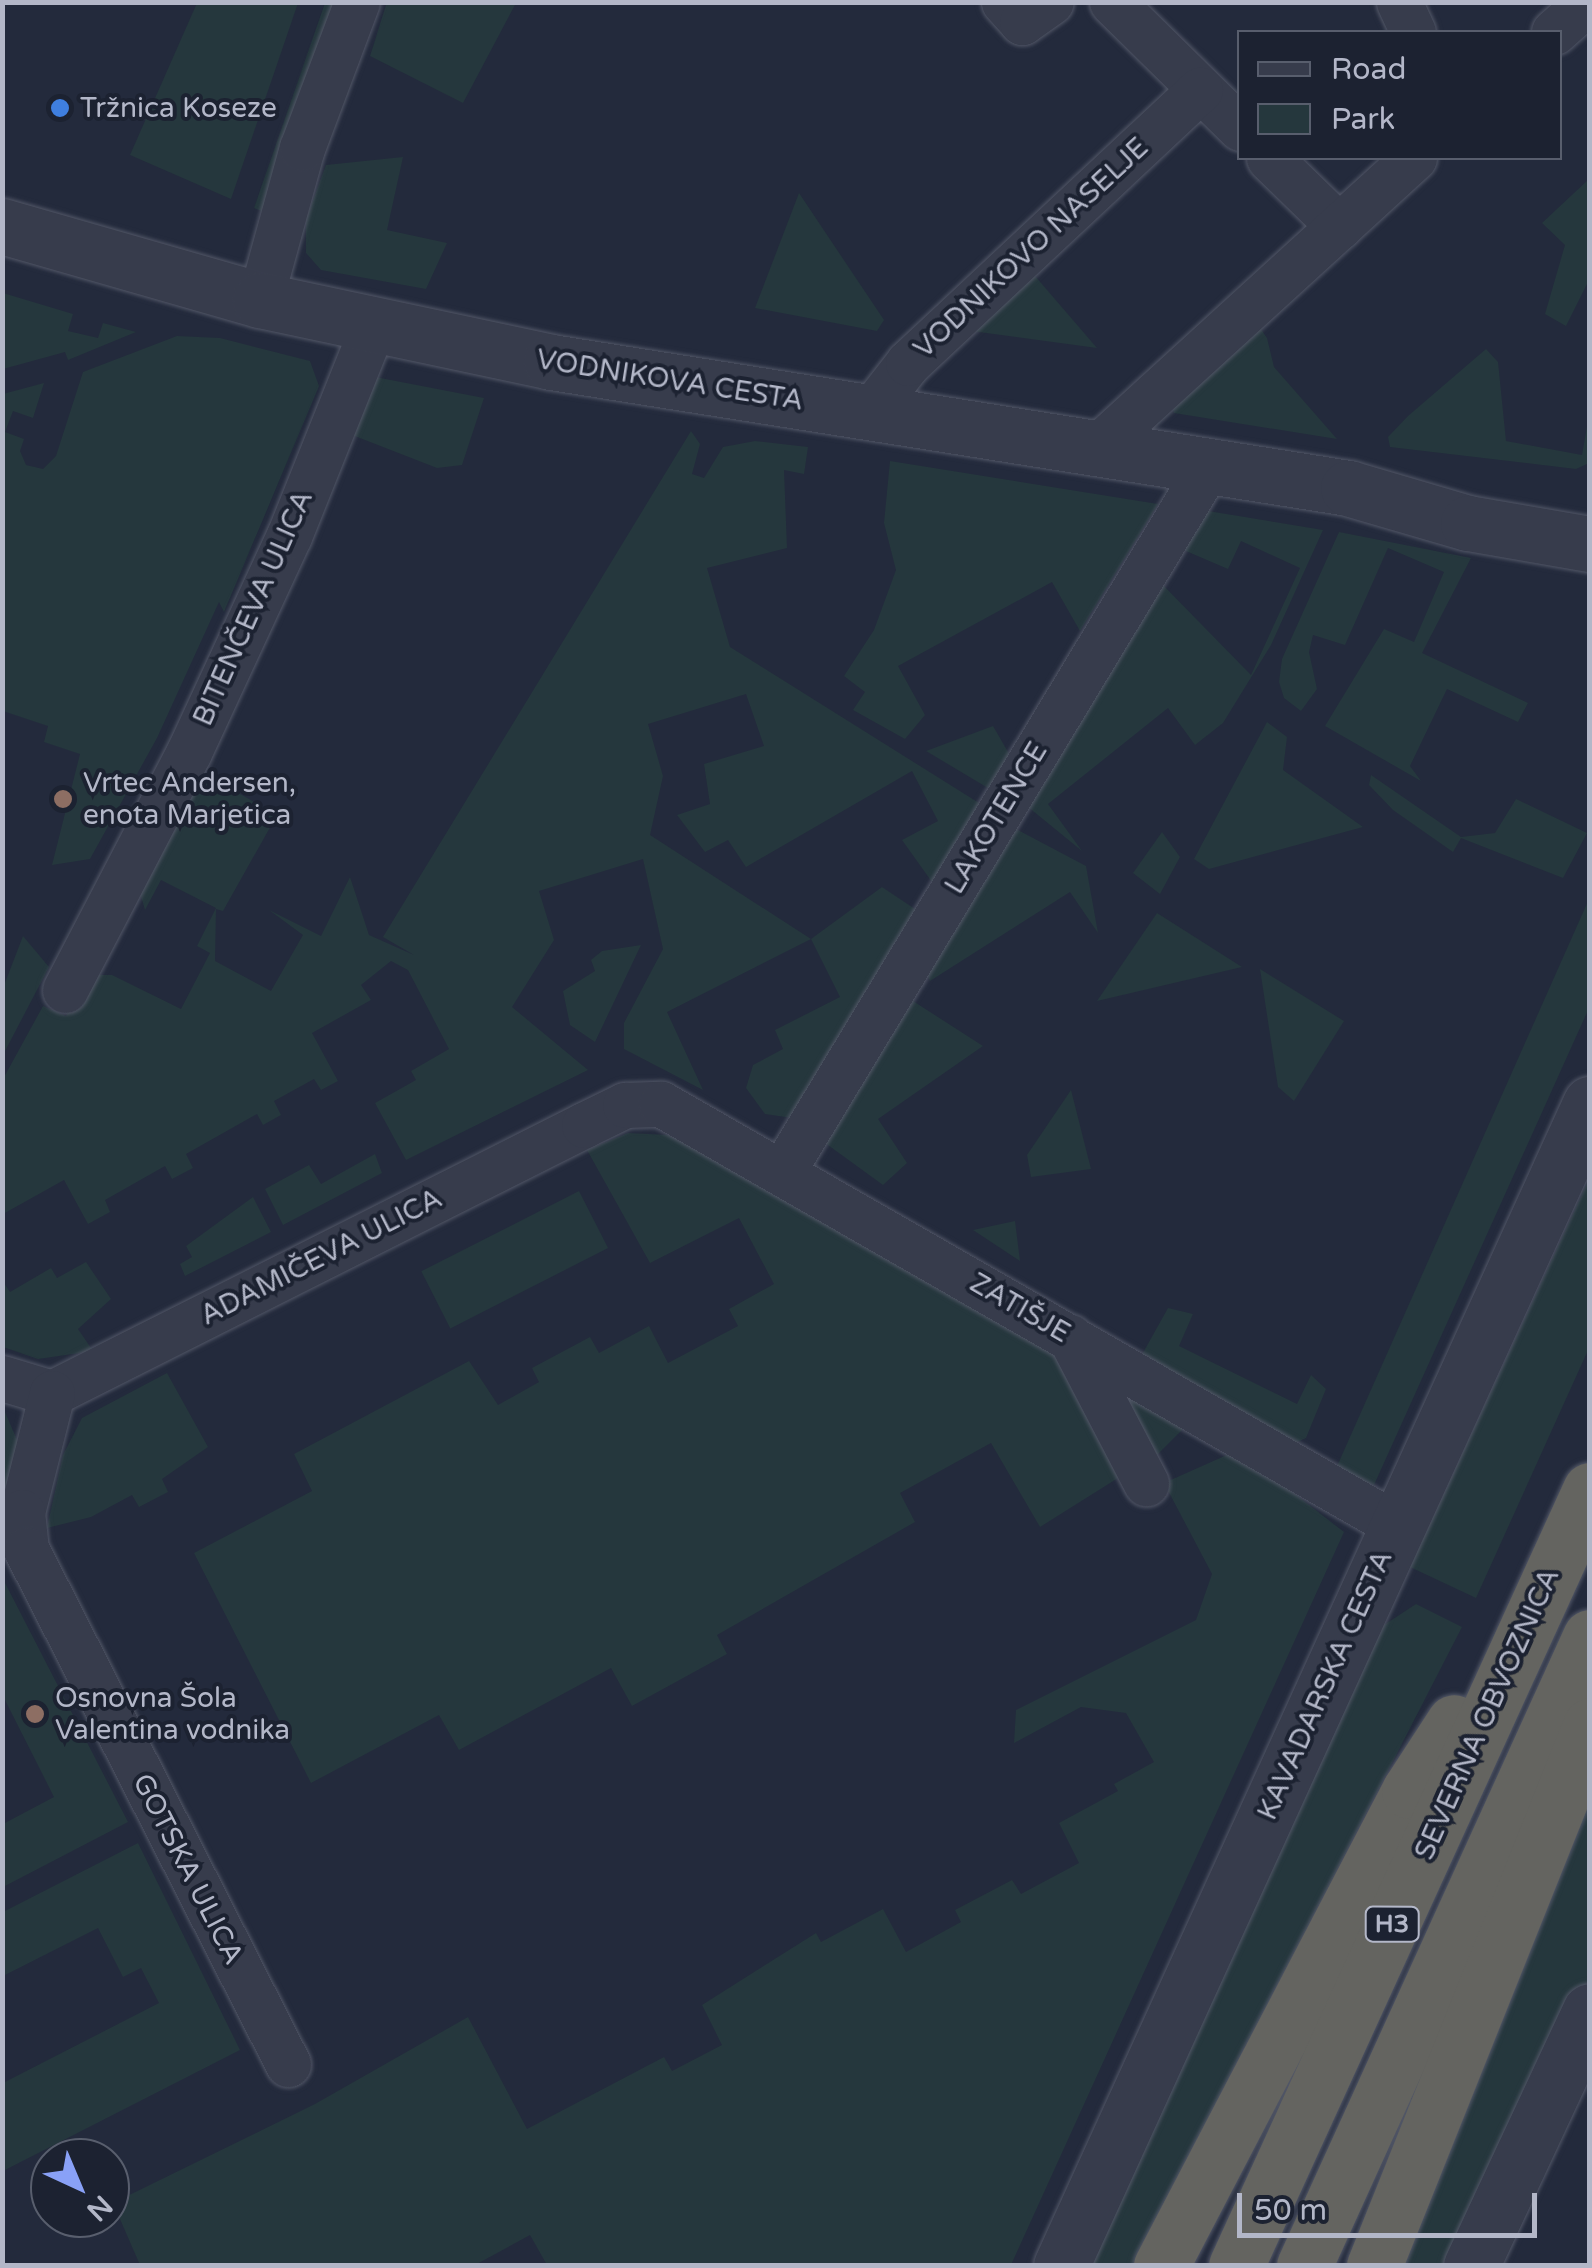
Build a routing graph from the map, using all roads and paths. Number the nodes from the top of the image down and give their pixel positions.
1 (357, 2) edge
2 (1004, 2) edge
3 (1052, 2) edge
4 (1112, 2) edge
5 (1399, 2) edge
6 (1588, 2) edge
7 (1412, 30) edge
8 (1556, 30) edge
9 (1200, 90) junction
10 (1237, 125) edge
11 (1271, 160) edge
12 (1412, 160) edge
13 (2, 226) edge
14 (1339, 226) junction
15 (260, 300) junction
16 (373, 326) junction
17 (869, 413) junction
18 (1094, 449) junction
19 (1208, 467) junction
20 (1348, 488) junction
21 (1590, 504) edge
22 (1590, 544) edge
23 (65, 990) dead end
24 (638, 1102) joint
25 (1590, 1104) edge
26 (784, 1169) junction
27 (1070, 1337) junction
28 (2, 1378) edge
29 (52, 1393) junction
30 (1146, 1484) dead end
31 (1590, 1490) edge
32 (1398, 1526) junction
33 (1547, 1582) junction
34 (1590, 1637) edge
35 (1590, 1726) edge
36 (1590, 2011) edge
37 (288, 2064) dead end
38 (1061, 2266) edge
39 (1161, 2266) edge
40 (1236, 2266) edge
41 (1304, 2266) edge
42 (1374, 2266) edge
43 (1472, 2266) edge

1 - 15 street
2 - 3 street
4 - 9 street
5 - 7 street
6 - 8 street
9 - 10 street
9 - 17 street, VODNIKOVO NASELJE
11 - 14 street
12 - 14 street
13 - 15 street, VODNIKOVA CESTA
14 - 18 street
15 - 16 street, VODNIKOVA CESTA
16 - 17 street, VODNIKOVA CESTA
16 - 23 street, BITENČEVA ULICA
17 - 18 street, VODNIKOVA CESTA
18 - 19 street, VODNIKOVA CESTA
19 - 20 street, VODNIKOVA CESTA
19 - 26 street, LAKOTENCE
20 - 21 street, VODNIKOVA CESTA
20 - 22 street, VODNIKOVA CESTA
24 - 26 street, ZATIŠJE
24 - 29 street, ADAMIČEVA ULICA
25 - 32 street, KAVADARSKA CESTA
26 - 27 street, ZATIŠJE
27 - 30 street
27 - 32 street, ZATIŠJE
28 - 29 street
29 - 37 street, GOTSKA ULICA
31 - 33 highway, SEVERNA OBVOZNICA / H3
32 - 38 street, KAVADARSKA CESTA
33 - 39 highway
33 - 40 highway, SEVERNA OBVOZNICA / H3
34 - 41 highway, H3
35 - 42 highway
36 - 43 street

